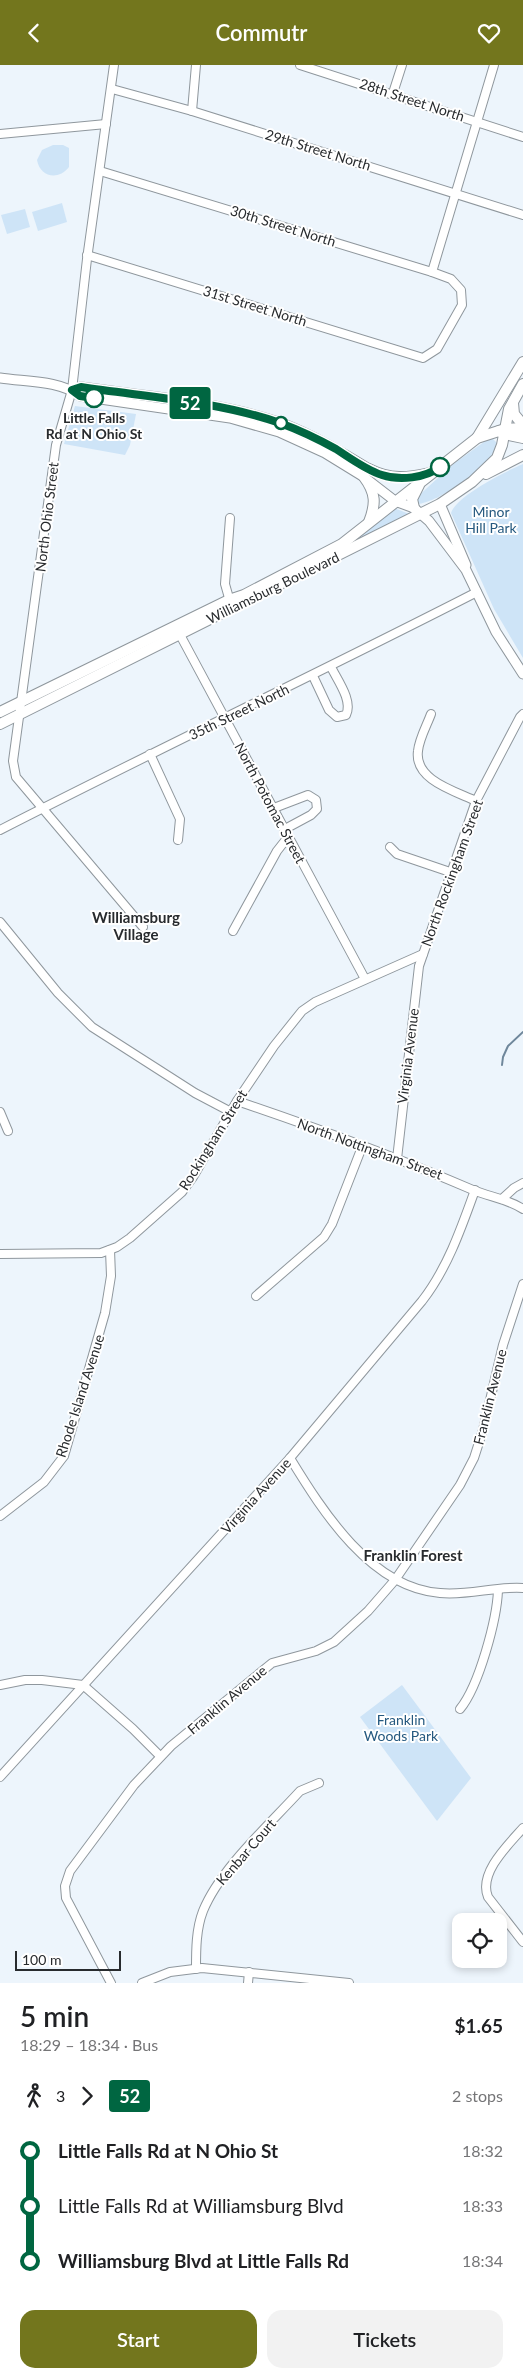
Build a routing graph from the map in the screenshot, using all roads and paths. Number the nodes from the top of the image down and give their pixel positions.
1 (114, 65) edge
2 (196, 65) edge
3 (300, 65) edge
4 (402, 65) edge
5 (494, 65) edge
6 (112, 89) junction
7 (393, 93) junction
8 (192, 111) junction
9 (478, 121) junction
10 (106, 124) junction
11 (0, 134) edge
12 (523, 137) edge
13 (100, 171) junction
14 (456, 193) junction
15 (523, 215) edge
16 (88, 255) junction
17 (432, 272) junction
18 (461, 290) joint
19 (523, 362) edge
20 (0, 378) edge
21 (523, 384) edge
22 (508, 388) junction
23 (72, 390) junction
24 (514, 400) junction
25 (523, 426) edge
26 (502, 431) junction
27 (477, 438) junction
28 (523, 438) edge
29 (523, 455) edge
30 (433, 472) junction
31 (367, 473) junction
32 (421, 481) junction
33 (472, 482) junction
34 (395, 501) junction
35 (440, 504) junction
36 (418, 511) junction
37 (230, 518) dead end
38 (369, 522) junction
39 (466, 570) junction
40 (477, 592) junction
41 (230, 604) junction
42 (177, 631) junction
43 (331, 667) junction
44 (523, 674) edge
45 (313, 676) junction
46 (23, 701) junction
47 (0, 712) edge
48 (21, 713) junction
49 (431, 714) dead end
50 (523, 714) edge
51 (224, 718) junction
52 (0, 724) edge
53 (150, 754) junction
54 (476, 801) junction
55 (43, 808) junction
56 (274, 809) junction
57 (0, 830) edge
58 (287, 833) junction
59 (178, 840) dead end
60 (390, 847) dead end
61 (450, 873) junction
62 (0, 922) edge
63 (142, 927) dead end
64 (233, 931) dead end
65 (423, 954) junction
66 (365, 979) junction
67 (315, 1002) joint
68 (237, 1101) junction
69 (0, 1112) edge
70 (231, 1112) junction
71 (8, 1131) dead end
72 (362, 1147) junction
73 (397, 1159) junction
74 (523, 1183) edge
75 (475, 1191) junction
76 (502, 1199) junction
77 (523, 1209) edge
78 (110, 1250) junction
79 (0, 1254) edge
80 (523, 1284) edge
81 (256, 1296) dead end
82 (290, 1458) junction
83 (0, 1516) edge
84 (395, 1580) junction
85 (523, 1589) edge
86 (498, 1590) junction
87 (0, 1685) edge
88 (83, 1685) junction
89 (460, 1709) dead end
90 (160, 1756) junction
91 (0, 1777) edge
92 (319, 1783) dead end
93 (523, 1828) edge
94 (523, 1942) edge
95 (196, 1969) junction
96 (249, 1972) junction
97 (111, 1983) edge
98 (142, 1983) edge
99 (248, 1983) edge
100 (349, 1983) edge

1 - 6 street, North Ohio Street
2 - 8 street
3 - 7 street, 28th Street North
4 - 7 street
5 - 9 street
6 - 8 street, 29th Street North
6 - 10 street, North Ohio Street
7 - 9 street, 28th Street North
8 - 14 street, 29th Street North
9 - 12 street, 28th Street North
9 - 14 street
10 - 11 street
10 - 13 street, North Ohio Street
13 - 16 street, North Ohio Street
13 - 17 street, 30th Street North
14 - 15 street, 29th Street North
14 - 17 street
16 - 18 street, 31st Street North
16 - 23 street, North Ohio Street
17 - 18 street, 30th Street North
19 - 22 main road
20 - 23 street
21 - 24 main road
22 - 26 main road
22 - 27 main road
23 - 31 street
23 - 46 street, North Ohio Street
24 - 25 main road
24 - 26 main road
25 - 26 main road, Williamsburg Boulevard
26 - 27 main road, Williamsburg Boulevard
26 - 28 main road
26 - 33 main road, Williamsburg Boulevard
27 - 30 main road, Williamsburg Boulevard
29 - 33 main road
30 - 31 main road
30 - 32 main road, Williamsburg Boulevard
31 - 34 street
31 - 38 main road
32 - 34 main road, Williamsburg Boulevard
32 - 36 main road
33 - 35 main road, Williamsburg Boulevard
34 - 36 street
34 - 38 main road, Williamsburg Boulevard
35 - 36 main road, Williamsburg Boulevard
35 - 39 street
36 - 39 street
36 - 41 main road, Williamsburg Boulevard
37 - 41 street
38 - 41 main road, Williamsburg Boulevard
39 - 40 street
40 - 43 street, 35th Street North
40 - 44 street
41 - 42 main road, Williamsburg Boulevard
42 - 46 main road, Williamsburg Boulevard
42 - 48 main road, Williamsburg Boulevard
42 - 51 street, North Potomac Street
43 - 45 street, 35th Street North
43 - 45 street
45 - 51 street, 35th Street North
46 - 47 main road, Williamsburg Boulevard
46 - 48 street, North Ohio Street
48 - 52 main road, Williamsburg Boulevard
48 - 55 street, North Ohio Street
49 - 54 street
50 - 54 street, North Rockingham Street
51 - 53 street, 35th Street North
51 - 56 street, North Potomac Street
53 - 55 street, 35th Street North
53 - 59 street
54 - 61 street, North Rockingham Street
55 - 57 street, 35th Street North
55 - 63 street, North Ohio Street
56 - 58 street, North Potomac Street
56 - 58 street
58 - 64 street
58 - 66 street, North Potomac Street
60 - 61 street
61 - 65 street, North Rockingham Street
62 - 70 street
65 - 66 street, North Rockingham Street
65 - 73 street, Virginia Avenue
66 - 67 street, North Rockingham Street
67 - 68 street, Rockingham Street
68 - 70 street, Rockingham Street
68 - 72 street, North Nottingham Street
69 - 71 street
70 - 78 street, Rockingham Street
72 - 73 street, North Nottingham Street
72 - 81 street
73 - 75 street, North Nottingham Street
74 - 76 street
75 - 76 street, North Nottingham Street
75 - 82 street, Virginia Avenue
76 - 77 street
78 - 79 street, Rockingham Street
78 - 83 street, Rhode Island Avenue
80 - 84 street, Franklin Avenue
82 - 84 street
82 - 88 street, Virginia Avenue
84 - 86 street
84 - 90 street, Franklin Avenue
85 - 86 street
86 - 89 street
87 - 88 street
88 - 90 street
88 - 91 street, Virginia Avenue
90 - 97 street, Franklin Avenue
92 - 95 street, Kenbar Court
93 - 94 street
95 - 96 street
95 - 98 street
96 - 99 street
96 - 100 street

